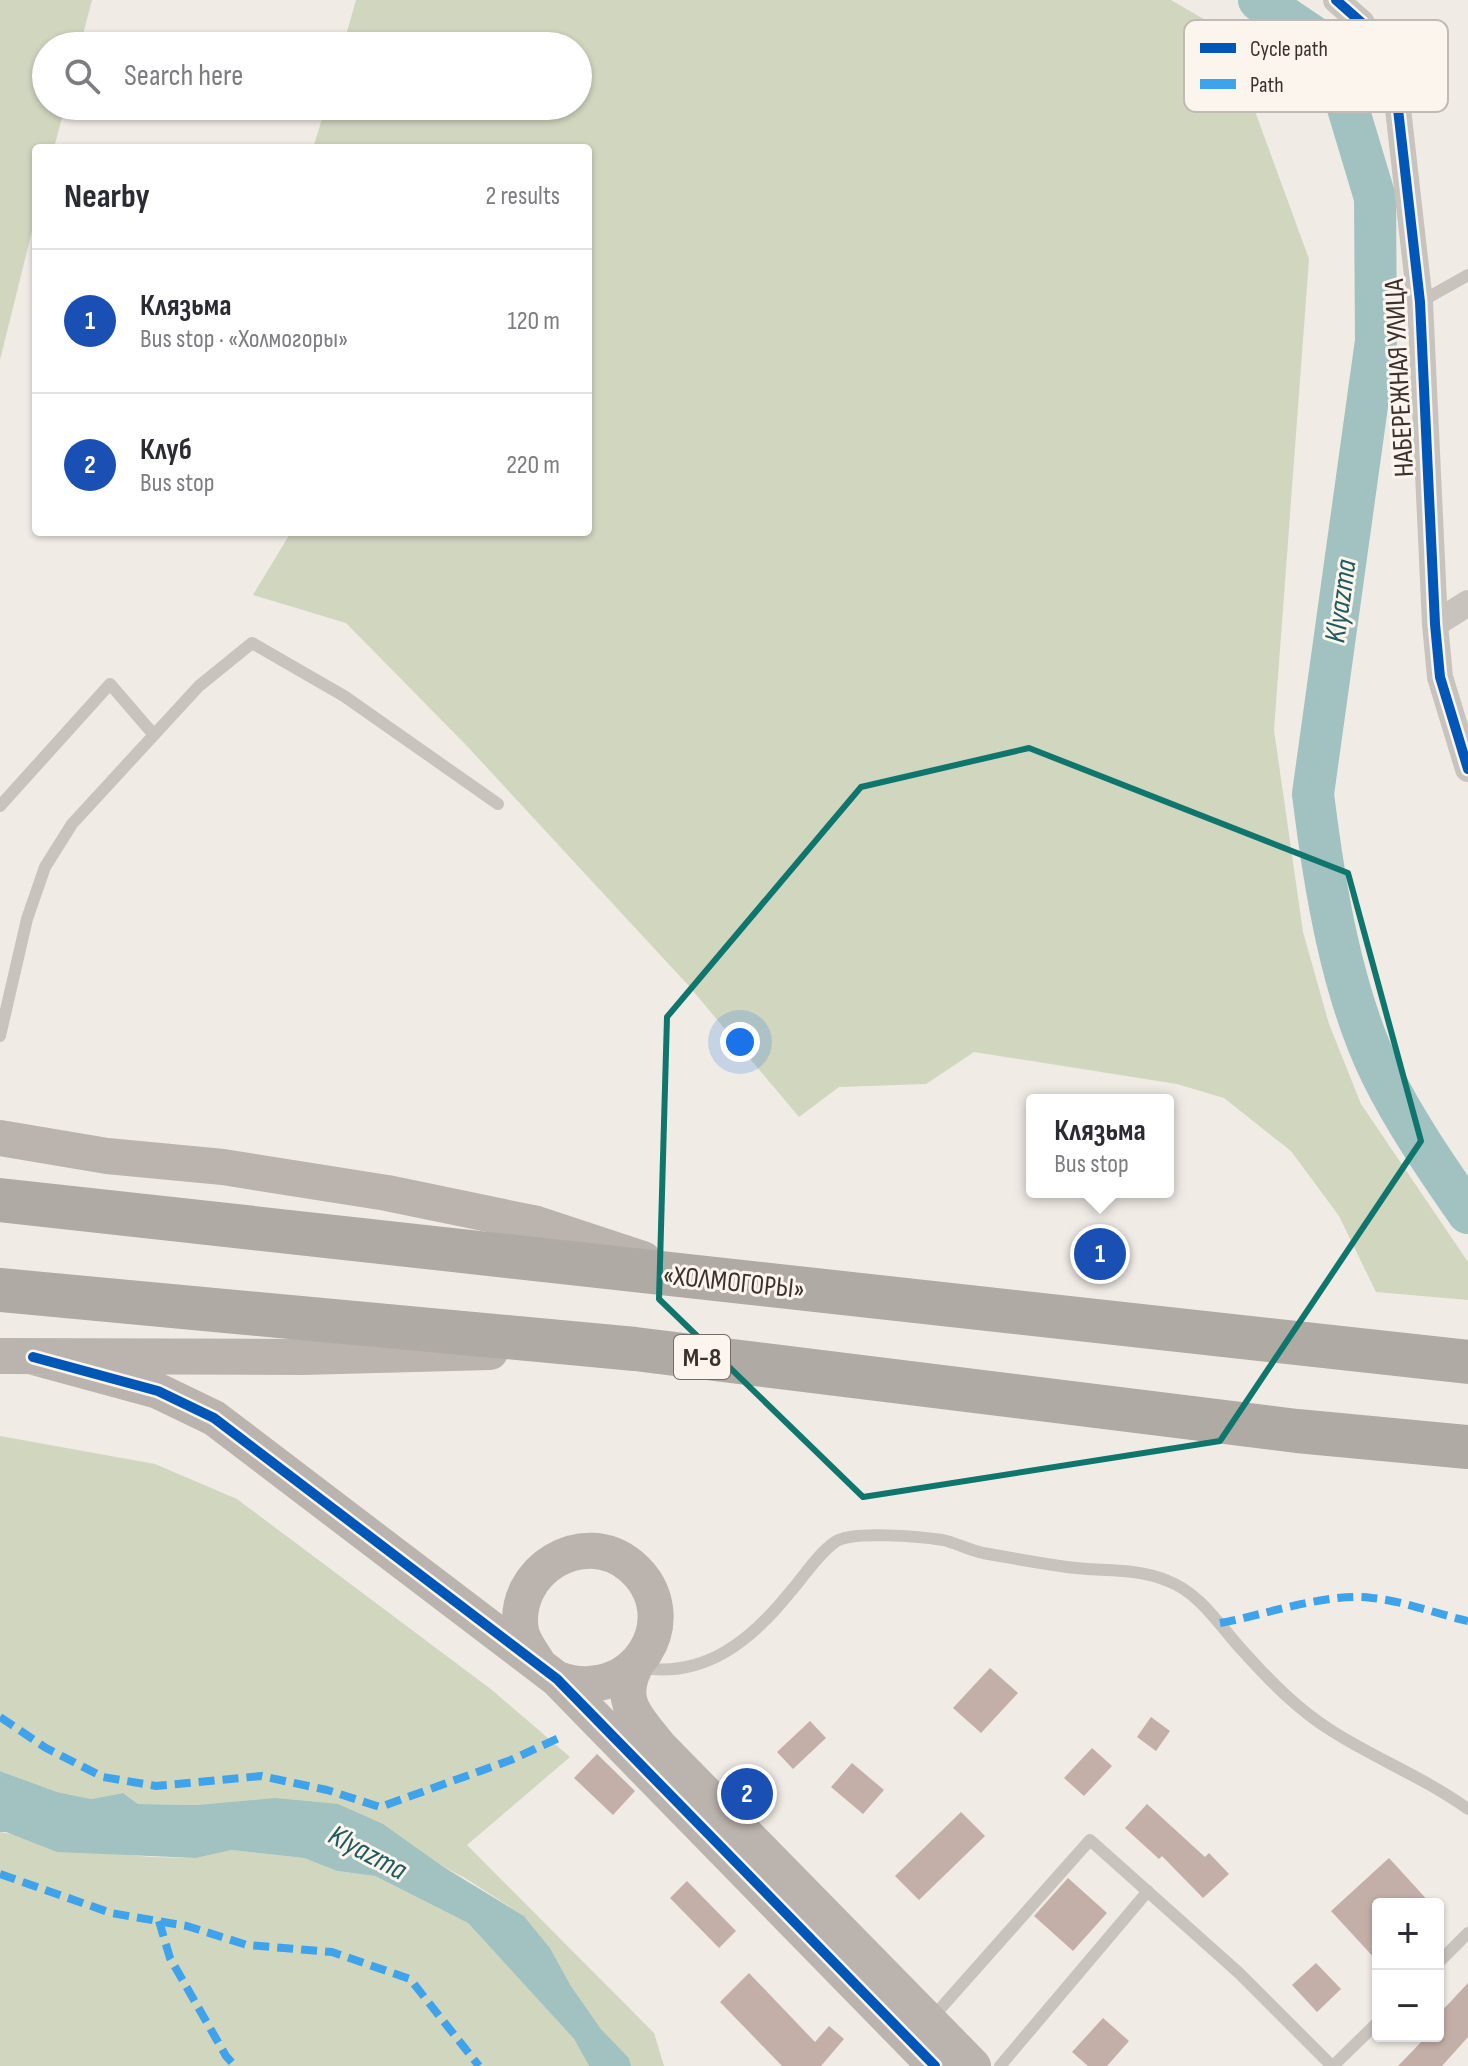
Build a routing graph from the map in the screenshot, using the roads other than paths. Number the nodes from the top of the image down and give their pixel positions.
1 (1336, 0) edge
2 (1359, 20) edge
3 (1398, 112) edge
4 (1468, 275) edge
5 (1420, 302) junction
6 (1468, 603) edge
7 (1435, 624) junction
8 (154, 735) junction
9 (1468, 769) edge
10 (498, 804) dead end
11 (0, 806) edge
12 (0, 1036) edge
13 (0, 1138) edge
14 (0, 1200) edge
15 (701, 1278) junction
16 (0, 1290) edge
17 (635, 1349) junction
18 (16, 1356) edge
19 (1468, 1362) edge
20 (1468, 1447) edge
21 (635, 1667) junction
22 (548, 1672) junction
23 (1468, 1809) edge
24 (1148, 1891) junction
25 (1468, 1933) edge
26 (1444, 1957) edge
27 (930, 2021) junction
28 (1372, 2028) edge
29 (935, 2066) edge
30 (973, 2066) edge
31 (1000, 2066) edge
32 (1332, 2066) edge

1 - 2 street, НАБЕРЕЖНАЯ УЛИЦА
3 - 5 street, НАБЕРЕЖНАЯ УЛИЦА
4 - 5 lane
5 - 7 street, НАБЕРЕЖНАЯ УЛИЦА
6 - 7 street
7 - 9 street, НАБЕРЕЖНАЯ УЛИЦА
8 - 10 lane
8 - 11 lane
8 - 12 lane
13 - 15 street
14 - 15 highway, «ХОЛМОГОРЫ»
15 - 19 highway, «ХОЛМОГОРЫ»
16 - 17 highway, М-8
17 - 18 street
17 - 20 highway, М-8
18 - 22 street
21 - 22 street
21 - 22 street
21 - 23 lane
21 - 27 street
22 - 29 street
24 - 27 lane
24 - 31 lane
24 - 32 lane
25 - 26 lane
27 - 30 street
28 - 32 lane

